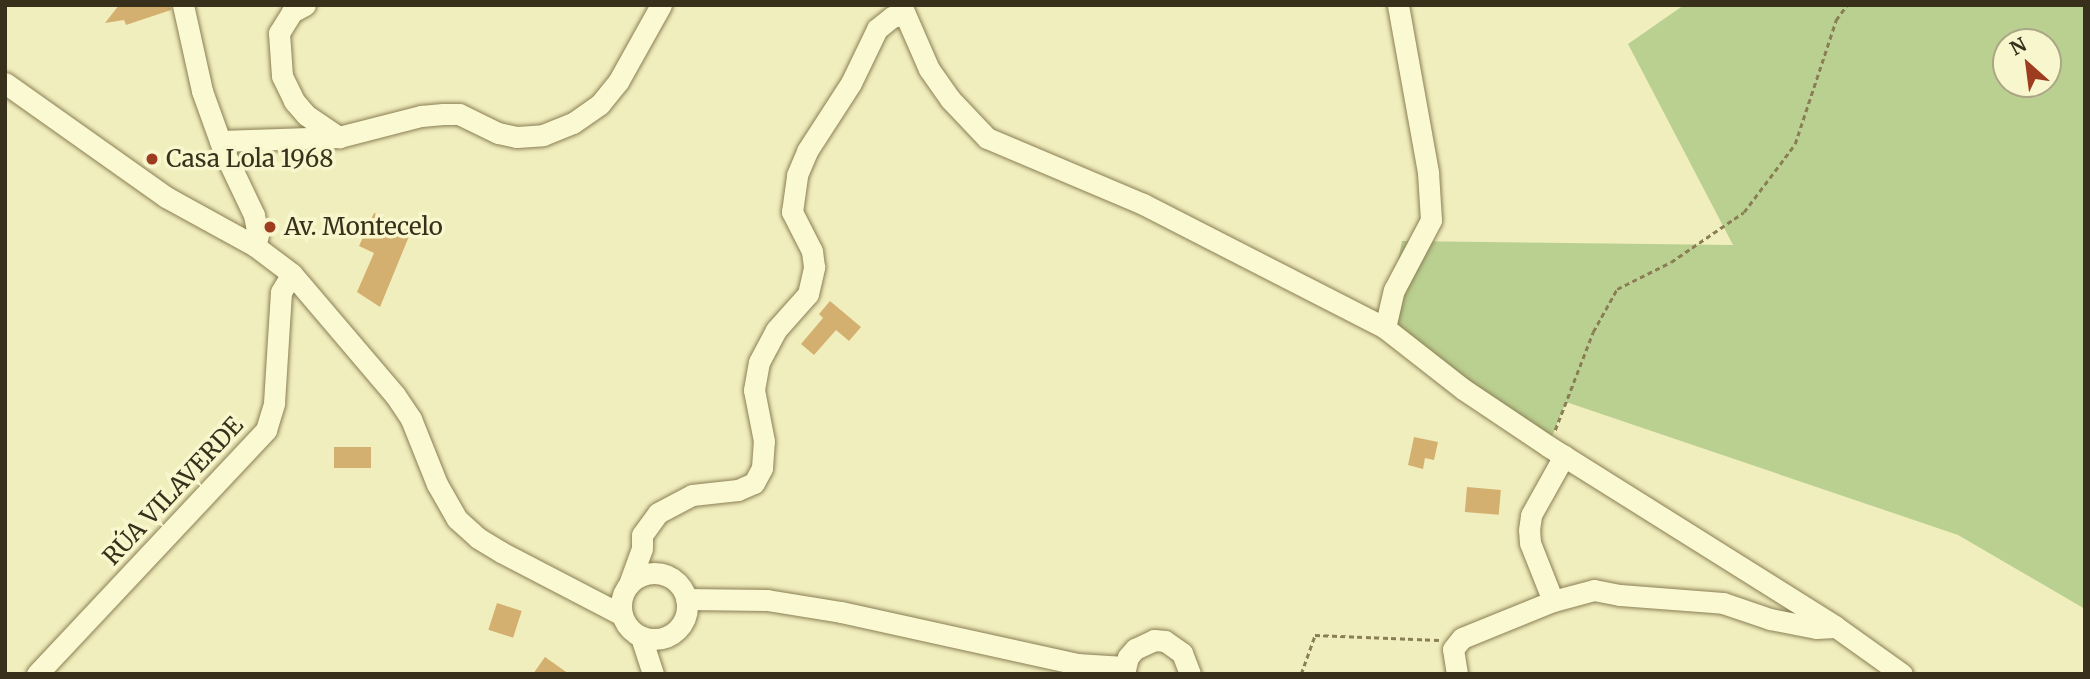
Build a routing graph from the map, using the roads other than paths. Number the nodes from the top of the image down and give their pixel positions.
1 (183, 5) edge
2 (305, 5) edge
3 (661, 5) edge
4 (1398, 5) edge
5 (903, 9) edge
6 (5, 83) edge
7 (339, 137) junction
8 (220, 141) junction
9 (255, 246) junction
10 (292, 274) junction
11 (1385, 328) junction
12 (1556, 451) junction
13 (642, 548) junction
14 (657, 573) junction
15 (686, 598) junction
16 (624, 600) junction
17 (1553, 601) junction
18 (1836, 627) junction
19 (641, 637) junction
20 (664, 638) junction
21 (1124, 670) edge
22 (37, 674) edge
23 (655, 674) edge
24 (1190, 674) edge
25 (1457, 674) edge
26 (1902, 674) edge

1 - 8 street
2 - 7 street
3 - 7 street
4 - 11 street
5 - 11 street
5 - 13 street
6 - 9 street
7 - 8 street
8 - 9 street
9 - 10 street
10 - 16 street
10 - 22 street, RÚA VILAVERDE
11 - 12 street
12 - 17 street
12 - 18 street
13 - 14 street
13 - 16 street
14 - 15 street
14 - 16 street
15 - 20 street
15 - 21 street
16 - 19 street
17 - 18 street
17 - 25 street
18 - 26 street
19 - 20 street
19 - 23 street
20 - 23 street
21 - 24 street

